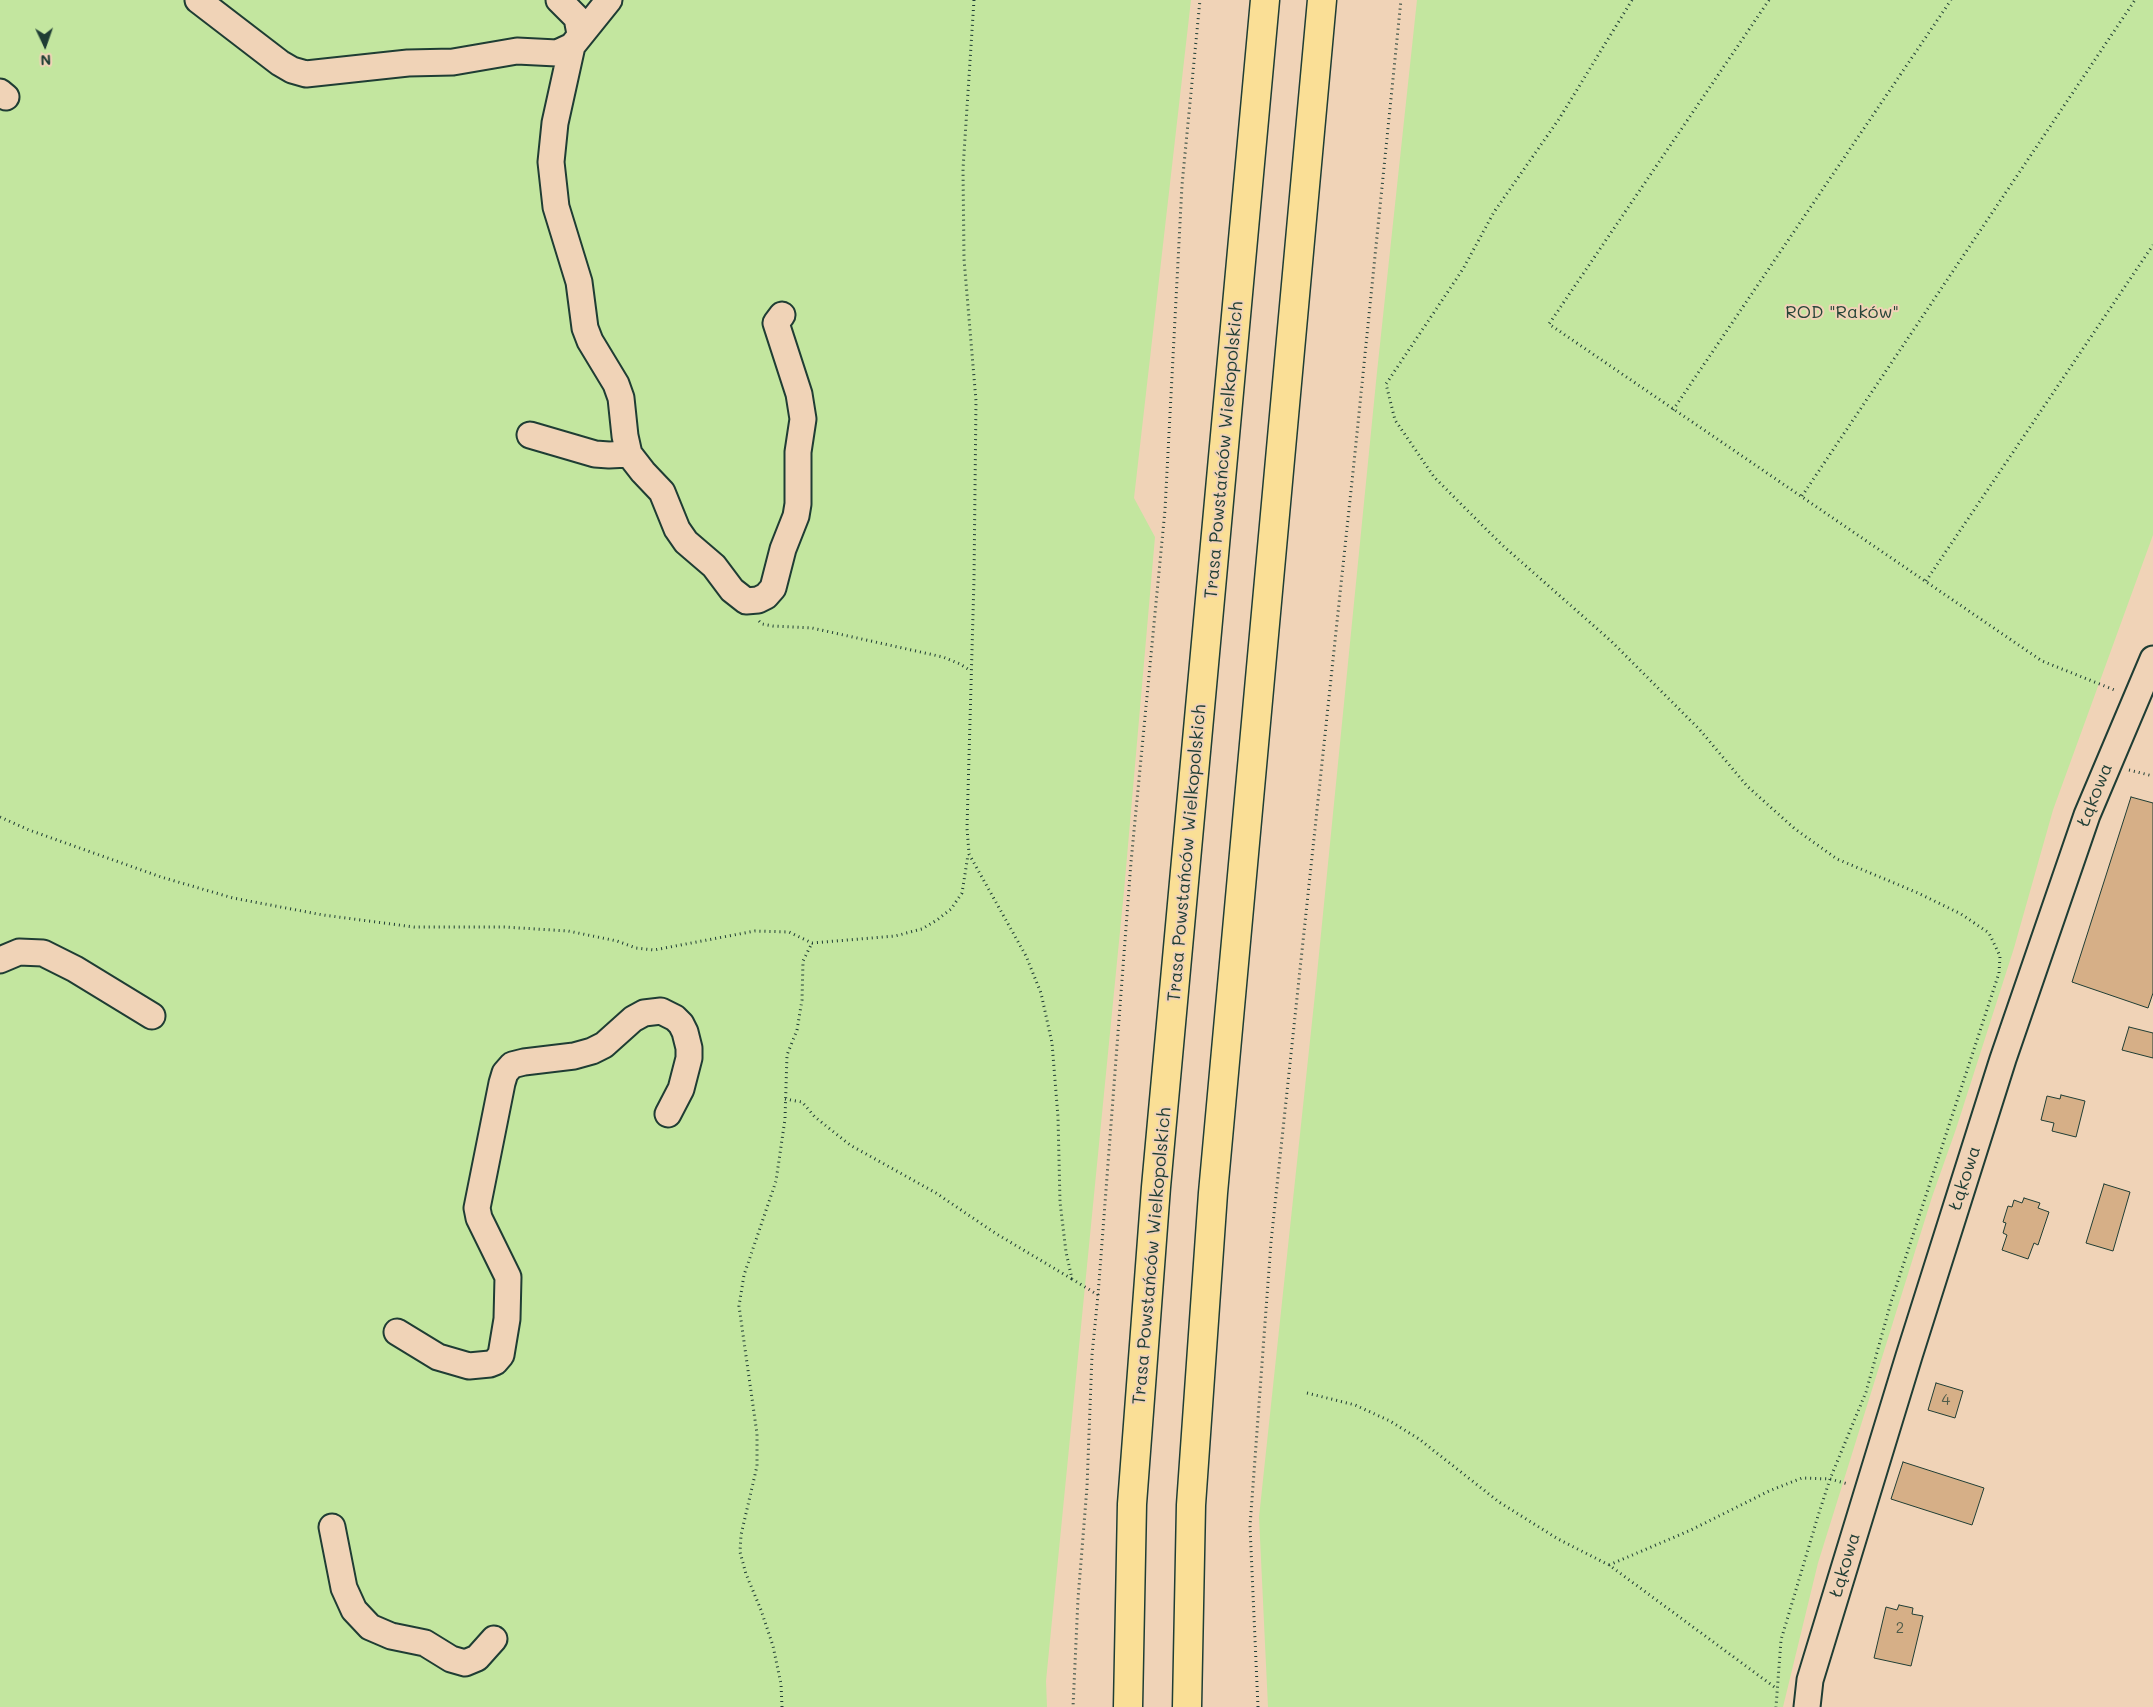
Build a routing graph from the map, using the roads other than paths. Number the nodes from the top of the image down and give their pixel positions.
1 (198, 0) edge
2 (560, 0) edge
3 (609, 0) edge
4 (1265, 0) edge
5 (1322, 0) edge
6 (576, 41) junction
7 (782, 315) dead end
8 (530, 435) dead end
9 (629, 454) junction
10 (2153, 659) edge
11 (0, 960) edge
12 (152, 1016) dead end
13 (668, 1114) dead end
14 (397, 1332) dead end
15 (332, 1527) dead end
16 (494, 1640) dead end
17 (1128, 1707) edge
18 (1187, 1707) edge
19 (1807, 1707) edge

1 - 6 street
2 - 6 street
3 - 6 street
4 - 17 highway, Trasa Powstańców Wielkopolskich
5 - 18 highway
6 - 9 street
7 - 9 street
8 - 9 street
10 - 19 street, Łąkowa
11 - 12 street
13 - 14 street
15 - 16 street

